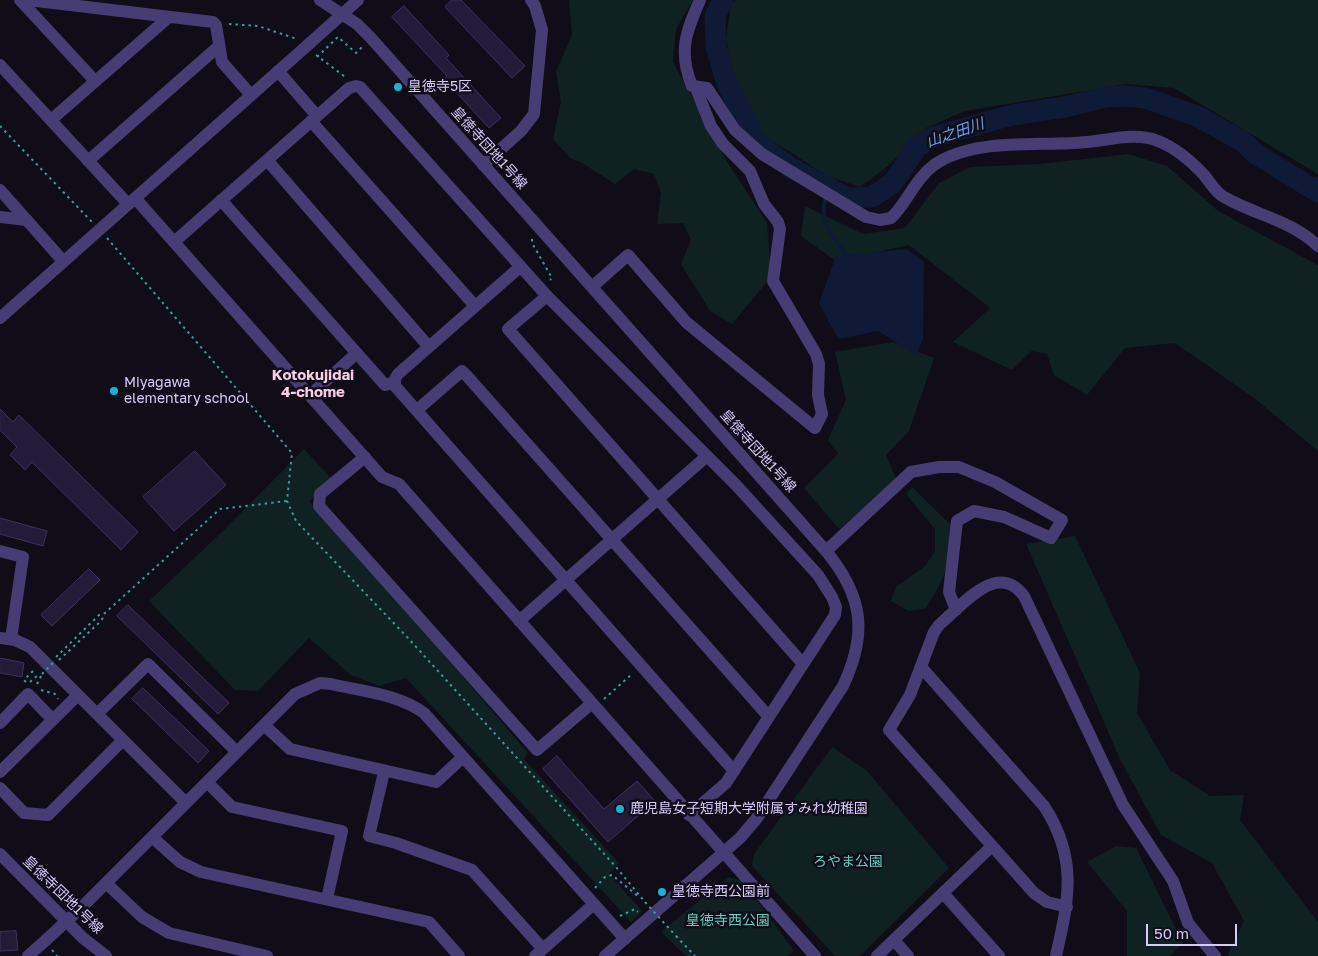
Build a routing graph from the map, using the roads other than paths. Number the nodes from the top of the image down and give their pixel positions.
1 (20, 0) edge
2 (28, 0) edge
3 (320, 0) edge
4 (358, 0) edge
5 (530, 0) edge
6 (700, 0) edge
7 (169, 17) junction
8 (219, 46) junction
9 (0, 65) edge
10 (278, 71) junction
11 (95, 81) junction
12 (695, 86) junction
13 (251, 95) junction
14 (314, 118) junction
15 (51, 120) junction
16 (267, 160) junction
17 (88, 161) junction
18 (483, 165) junction
19 (0, 190) edge
20 (221, 200) junction
21 (131, 201) junction
22 (0, 216) edge
23 (27, 220) junction
24 (174, 242) junction
25 (1318, 246) edge
26 (63, 262) junction
27 (520, 266) junction
28 (592, 287) junction
29 (546, 296) junction
30 (475, 306) junction
31 (3, 310) edge
32 (429, 347) junction
33 (357, 353) junction
34 (395, 382) junction
35 (310, 396) junction
36 (417, 410) junction
37 (706, 456) junction
38 (365, 457) junction
39 (658, 499) junction
40 (612, 539) junction
41 (0, 551) edge
42 (826, 551) junction
43 (566, 580) junction
44 (956, 610) junction
45 (519, 621) junction
46 (6, 638) edge
47 (804, 664) junction
48 (922, 668) junction
49 (78, 695) junction
50 (593, 705) junction
51 (97, 714) junction
52 (769, 717) junction
53 (53, 720) junction
54 (0, 723) edge
55 (264, 725) junction
56 (123, 740) junction
57 (237, 752) junction
58 (463, 757) junction
59 (734, 771) junction
60 (0, 772) edge
61 (384, 772) junction
62 (207, 782) junction
63 (0, 788) edge
64 (186, 803) junction
65 (689, 815) junction
66 (152, 837) junction
67 (992, 846) junction
68 (724, 854) junction
69 (1, 858) edge
70 (106, 883) junction
71 (943, 893) junction
72 (327, 899) junction
73 (594, 904) junction
74 (1067, 906) junction
75 (625, 939) junction
76 (894, 940) junction
77 (539, 953) edge
78 (808, 954) edge
79 (28, 956) edge
80 (106, 956) edge
81 (267, 956) edge
82 (459, 956) edge
83 (606, 956) edge
84 (877, 956) edge
85 (908, 956) edge
86 (999, 956) edge
87 (1056, 956) edge
88 (1214, 956) edge

1 - 11 street
2 - 7 street
3 - 18 street, 皇徳寺団地1号線
4 - 10 street, bridge
5 - 18 street
6 - 12 street
7 - 8 street
7 - 11 street
8 - 13 street
8 - 17 street
9 - 15 street
10 - 13 street
10 - 14 street
11 - 15 street
12 - 25 street
12 - 28 street
13 - 21 street
14 - 16 street
14 - 27 street
14 - 30 street
15 - 17 street
16 - 20 street
16 - 32 street
17 - 21 street
18 - 28 street, 皇徳寺団地1号線
19 - 23 street
20 - 24 street
20 - 33 street
21 - 24 street
21 - 26 street
22 - 23 street
23 - 26 street
24 - 35 street
26 - 31 street
27 - 29 street
27 - 30 street
28 - 42 street, 皇徳寺団地1号線
29 - 37 street
29 - 39 street
30 - 32 street
32 - 34 street
33 - 34 street
33 - 35 street
34 - 36 street
35 - 38 street
36 - 40 street
36 - 43 street
37 - 39 street
37 - 47 street
38 - 45 street
38 - 50 street
39 - 40 street
39 - 47 street
40 - 43 street
40 - 52 street
41 - 46 street
42 - 44 street
42 - 68 street, 皇徳寺団地1号線
43 - 45 street
43 - 59 street
44 - 48 street
44 - 88 street
45 - 50 street
46 - 49 street
47 - 52 street
48 - 67 street
48 - 74 street
49 - 51 street
49 - 53 street
50 - 65 street
51 - 56 street
51 - 57 street
52 - 59 street
53 - 54 street
53 - 60 street
55 - 57 street
55 - 58 street
55 - 61 street
56 - 63 street
56 - 64 street
57 - 62 street
58 - 61 street
58 - 73 street
59 - 65 street
61 - 77 street
62 - 64 street
62 - 72 street
64 - 66 street
65 - 68 street
66 - 70 street
66 - 72 street
67 - 71 street
67 - 74 street
68 - 75 street, 皇徳寺団地1号線
68 - 78 street
69 - 80 street, 皇徳寺団地1号線
70 - 79 street, bridge
70 - 81 street
71 - 76 street
71 - 86 street
72 - 82 street
73 - 75 street
73 - 77 street
74 - 87 street
75 - 83 street, 皇徳寺団地1号線
76 - 84 street
76 - 85 street

